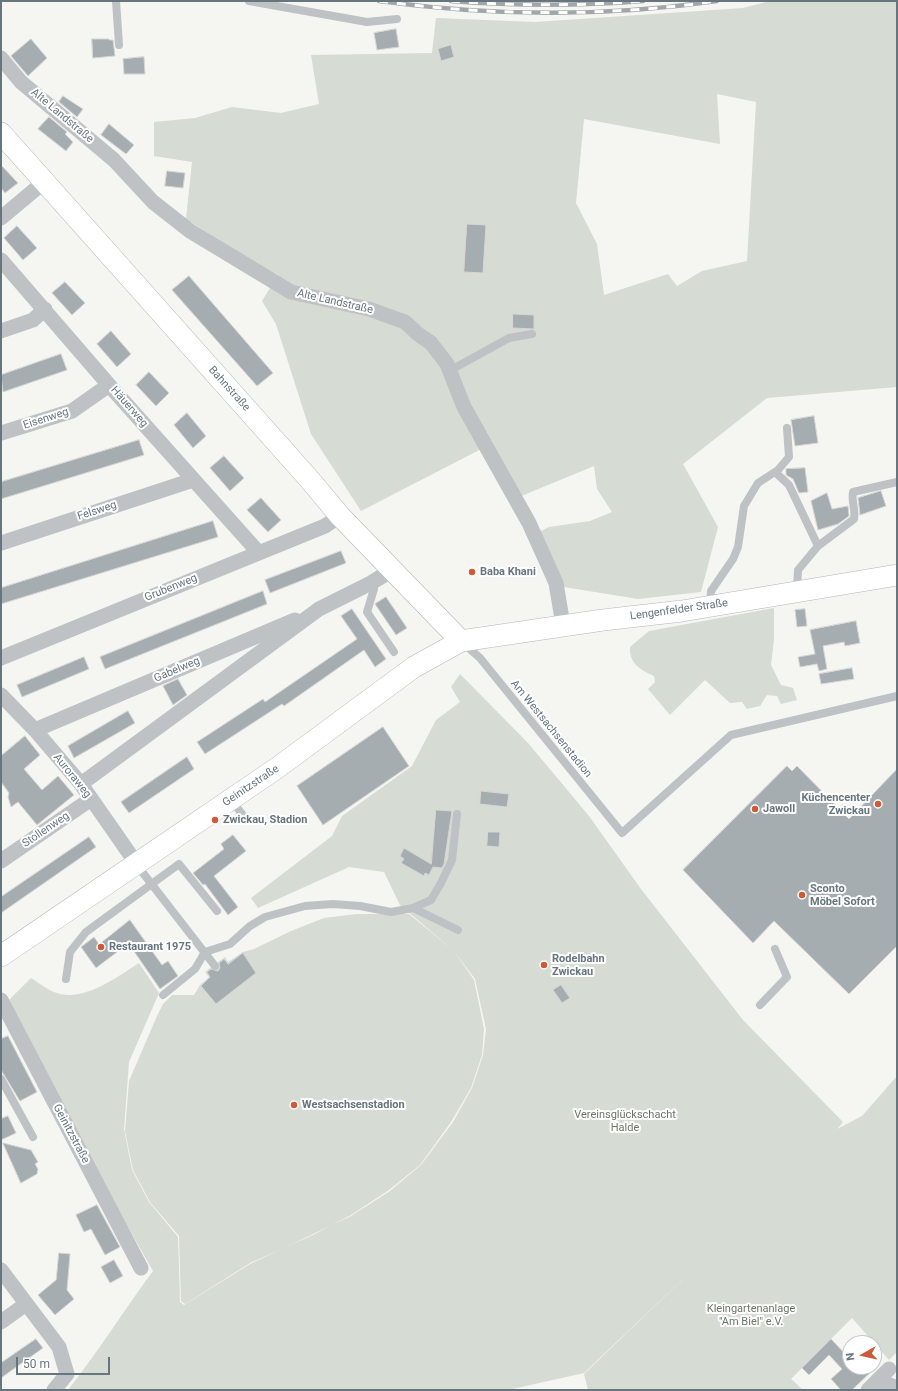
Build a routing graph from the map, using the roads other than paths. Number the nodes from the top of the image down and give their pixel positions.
1 (116, 1) edge
2 (248, 1) edge
3 (397, 19) dead end
4 (119, 45) dead end
5 (1, 58) edge
6 (1, 133) edge
7 (44, 182) junction
8 (1, 218) edge
9 (1, 260) edge
10 (45, 309) junction
11 (1, 332) edge
12 (532, 334) dead end
13 (449, 371) junction
14 (109, 385) junction
15 (787, 428) dead end
16 (1, 434) edge
17 (775, 472) junction
18 (193, 480) junction
19 (897, 482) edge
20 (340, 516) junction
21 (1, 543) edge
22 (818, 546) junction
23 (259, 553) junction
24 (392, 570) junction
25 (897, 575) edge
26 (371, 583) junction
27 (797, 591) junction
28 (710, 606) junction
29 (319, 610) junction
30 (563, 625) junction
31 (461, 641) junction
32 (394, 652) dead end
33 (1, 658) edge
34 (1, 695) edge
35 (897, 696) edge
36 (35, 730) junction
37 (81, 784) junction
38 (92, 799) junction
39 (231, 800) junction
40 (457, 814) dead end
41 (246, 819) dead end
42 (1, 861) edge
43 (136, 863) junction
44 (151, 885) junction
45 (413, 908) junction
46 (217, 911) dead end
47 (458, 930) dead end
48 (775, 949) dead end
49 (205, 952) junction
50 (1, 956) edge
51 (215, 966) dead end
52 (66, 979) dead end
53 (164, 995) dead end
54 (1, 1000) edge
55 (760, 1005) dead end
56 (1, 1078) edge
57 (33, 1137) dead end
58 (141, 1268) dead end
59 (1, 1270) edge
60 (26, 1304) junction
61 (1, 1322) edge
62 (889, 1369) dead end
63 (873, 1385) edge
64 (897, 1388) edge
65 (54, 1390) edge

1 - 4 lane
2 - 3 lane
5 - 13 street, Alte Landstraße
6 - 7 main road, Bahnstraße
7 - 8 street
7 - 20 main road, Bahnstraße
9 - 10 street, Häuerweg
10 - 11 street
10 - 14 street, Häuerweg
12 - 13 lane
13 - 30 street, Alte Landstraße
14 - 16 street, Eisenweg
14 - 18 street, Häuerweg
15 - 17 lane
17 - 22 lane
17 - 28 lane
18 - 21 street, Felsweg
18 - 23 street, Häuerweg
19 - 22 lane
20 - 23 street, Grubenweg
20 - 24 main road, Bahnstraße
22 - 27 lane
23 - 33 street, Grubenweg
24 - 26 street, Gabelweg
24 - 31 main road, Bahnstraße
25 - 27 main road, Lengenfelder Straße
26 - 29 street, Gabelweg
26 - 32 lane
27 - 28 main road, Lengenfelder Straße
28 - 30 main road, Lengenfelder Straße
29 - 36 street, Gabelweg
29 - 37 street, Gabelweg
30 - 31 main road, Lengenfelder Straße
31 - 35 lane, Am Westsachsenstadion
31 - 39 main road, Geinitzstraße
34 - 36 street, Auroraweg
36 - 37 street, Auroraweg
37 - 38 street, Auroraweg
38 - 42 street, Stollenweg
38 - 43 street, Auroraweg
39 - 41 lane
39 - 43 main road, Geinitzstraße
40 - 45 lane
43 - 44 lane
43 - 50 main road, Geinitzstraße
44 - 46 lane
44 - 49 lane
44 - 52 lane
45 - 47 lane
45 - 49 lane
48 - 55 lane
49 - 51 lane
49 - 53 lane
54 - 58 street, Geinitzstraße
56 - 57 lane
59 - 60 street
60 - 61 street
60 - 65 street
62 - 63 street
63 - 64 street

